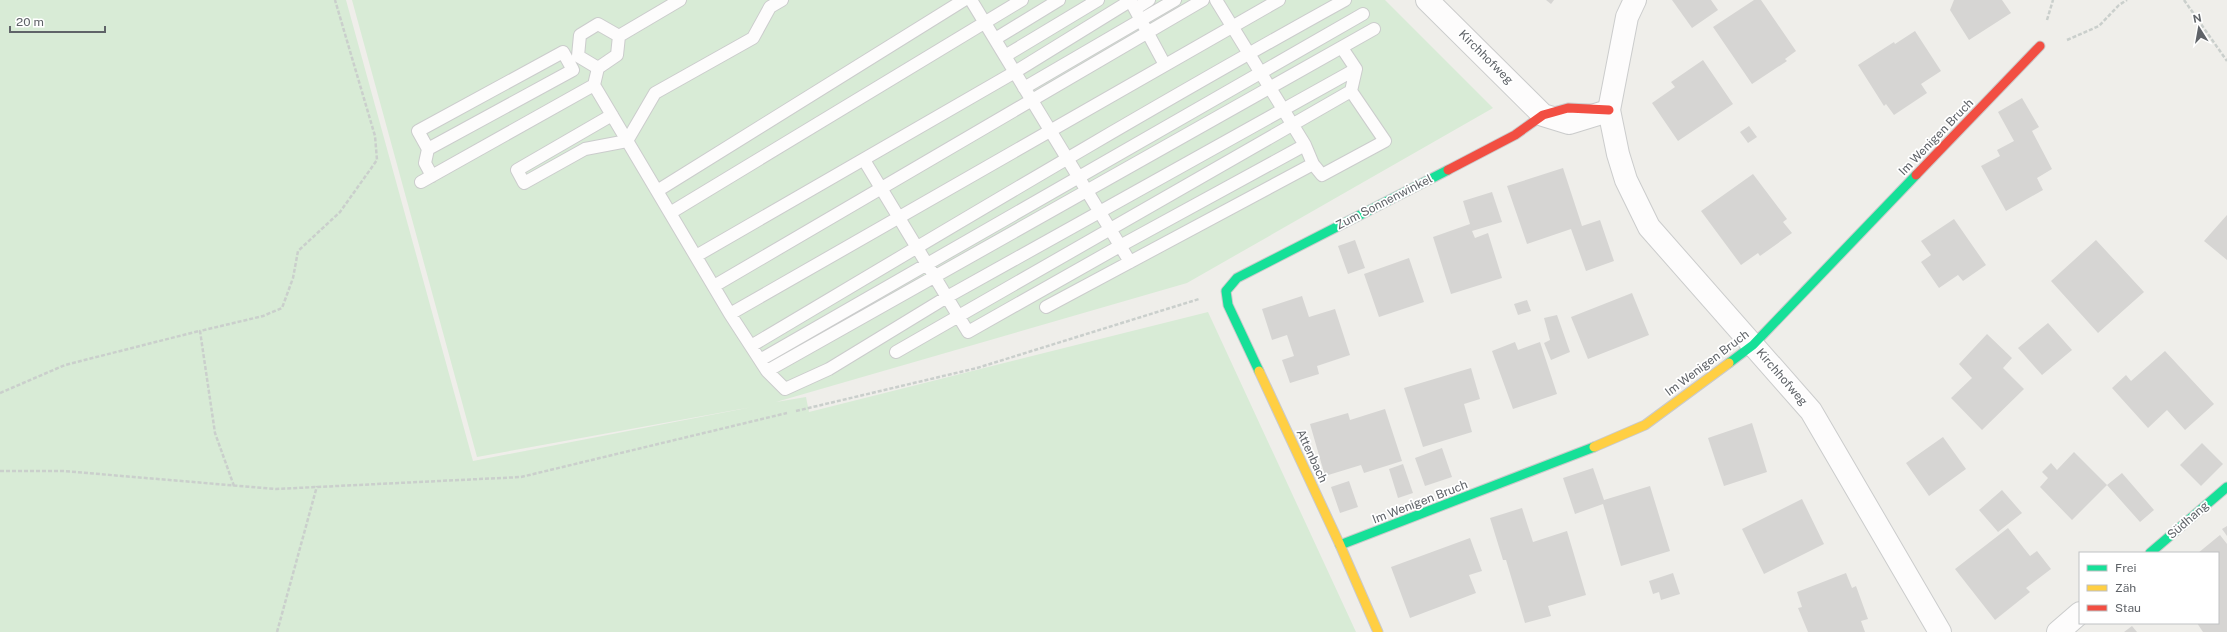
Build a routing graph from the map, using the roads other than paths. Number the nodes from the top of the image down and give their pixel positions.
1 (680, 0) edge
2 (782, 0) edge
3 (964, 0) edge
4 (971, 0) edge
5 (1022, 0) edge
6 (1059, 0) edge
7 (1098, 0) edge
8 (1149, 0) edge
9 (1175, 0) edge
10 (1203, 0) edge
11 (1216, 0) edge
12 (1279, 0) edge
13 (1345, 0) edge
14 (1427, 0) edge
15 (1636, 0) edge
16 (768, 3) edge
17 (1131, 3) edge
18 (1363, 14) dead end
19 (1140, 20) junction
20 (985, 23) junction
21 (1232, 28) junction
22 (1374, 29) dead end
23 (1148, 34) junction
24 (619, 36) junction
25 (995, 39) junction
26 (2040, 46) road end
27 (1342, 48) junction
28 (1248, 54) junction
29 (1005, 56) junction
30 (573, 59) junction
31 (1165, 65) junction
32 (598, 68) junction
33 (1356, 69) junction
34 (1015, 72) junction
35 (1260, 73) junction
36 (594, 85) junction
37 (1024, 88) junction
38 (1269, 88) junction
39 (1351, 91) junction
40 (1032, 100) junction
41 (1282, 110) junction
42 (1609, 110) junction
43 (1543, 115) junction
44 (612, 116) junction
45 (1292, 124) junction
46 (1050, 131) junction
47 (627, 141) junction
48 (1305, 145) junction
49 (428, 149) junction
50 (1067, 158) junction
51 (864, 160) junction
52 (1312, 164) junction
53 (432, 176) junction
54 (1078, 177) junction
55 (421, 182) dead end
56 (881, 188) junction
57 (657, 191) junction
58 (1087, 191) junction
59 (670, 213) junction
60 (1099, 213) junction
61 (899, 218) junction
62 (1110, 230) junction
63 (1120, 246) junction
64 (917, 248) junction
65 (696, 256) junction
66 (1130, 262) junction
67 (927, 264) junction
68 (935, 277) junction
69 (714, 286) junction
70 (1226, 291) joint
71 (947, 298) junction
72 (1046, 307) dead end
73 (730, 314) junction
74 (960, 317) junction
75 (1753, 345) junction
76 (751, 346) junction
77 (896, 352) dead end
78 (760, 360) junction
79 (767, 371) junction
80 (2227, 487) edge
81 (1340, 545) junction
82 (2151, 552) edge
83 (2079, 614) edge
84 (1378, 632) edge
85 (1940, 632) edge
86 (2058, 632) edge

1 - 24 lane
2 - 16 lane
3 - 57 lane
4 - 20 lane
5 - 20 lane
6 - 25 lane
7 - 29 lane
8 - 17 lane
9 - 19 lane
10 - 23 lane
11 - 21 lane
12 - 21 lane
13 - 28 lane
14 - 43 street, Kirchhofweg
15 - 42 street
16 - 47 lane
17 - 19 lane
17 - 34 lane
18 - 35 lane
19 - 23 lane
19 - 37 lane
20 - 25 lane
20 - 59 lane
21 - 28 lane
21 - 31 lane
22 - 27 lane
23 - 31 lane
23 - 40 lane
24 - 30 lane
24 - 32 lane
25 - 29 lane
26 - 75 street, Im Wenigen Bruch
27 - 33 lane
27 - 38 lane
28 - 35 lane
28 - 50 lane
29 - 34 lane
30 - 32 lane
30 - 49 lane
30 - 49 lane
31 - 46 lane
32 - 36 lane
33 - 39 lane
33 - 41 lane
34 - 37 lane
34 - 51 lane
35 - 38 lane
35 - 54 lane
36 - 44 lane
36 - 53 lane
37 - 40 lane
38 - 41 lane
38 - 58 lane
39 - 45 lane
39 - 52 lane
40 - 46 lane
40 - 56 lane
41 - 45 lane
41 - 60 lane
42 - 43 street
42 - 75 street, Kirchhofweg
43 - 70 street, Zum Sonnenwinkel
44 - 47 lane
44 - 47 lane
45 - 48 lane
45 - 62 lane
46 - 50 lane
46 - 61 lane
47 - 57 lane
48 - 52 lane
48 - 63 lane
49 - 53 lane
50 - 54 lane
50 - 64 lane
51 - 56 lane
51 - 65 lane
52 - 66 lane
53 - 55 lane
54 - 58 lane
54 - 67 lane
56 - 61 lane
56 - 69 lane
57 - 59 lane
58 - 60 lane
58 - 68 lane
59 - 65 lane
60 - 62 lane
60 - 71 lane
61 - 64 lane
61 - 73 lane
62 - 63 lane
62 - 74 lane
63 - 66 lane
63 - 74 lane
64 - 67 lane
64 - 76 lane
65 - 69 lane
66 - 72 lane
67 - 68 lane
67 - 78 lane
68 - 71 lane
68 - 79 lane
69 - 73 lane
70 - 81 street, Attenbach
71 - 74 lane
71 - 79 lane
73 - 76 lane
74 - 77 lane
75 - 81 street, Im Wenigen Bruch
75 - 85 street, Kirchhofweg
76 - 78 lane
78 - 79 lane
80 - 82 street, Südhang
81 - 84 street, Attenbach
83 - 86 street

